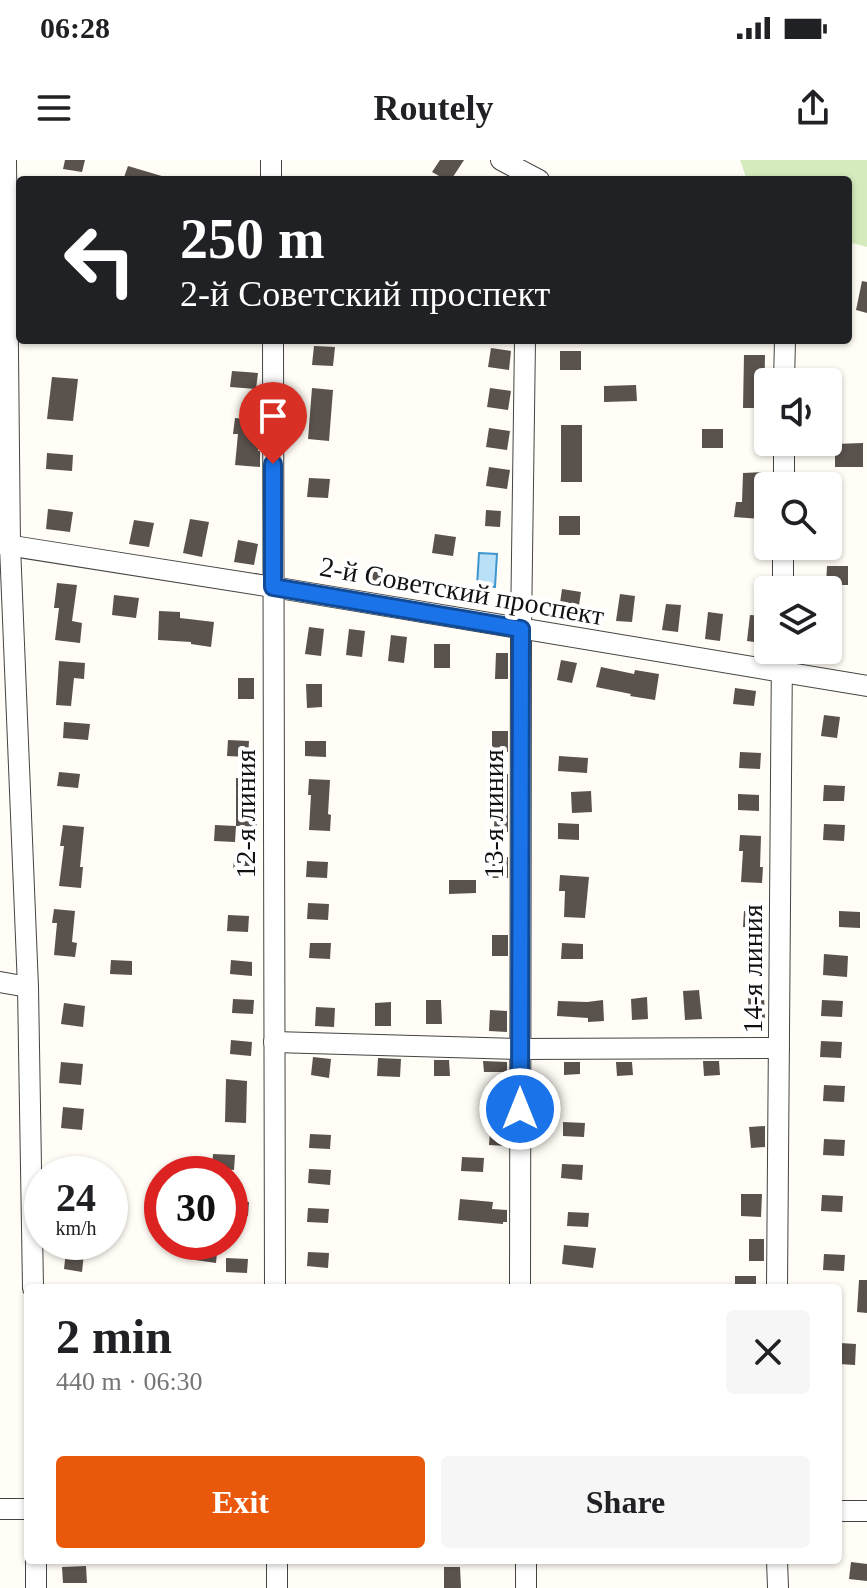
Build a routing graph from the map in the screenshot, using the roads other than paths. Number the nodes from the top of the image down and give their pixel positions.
1 (501, 160) edge
2 (4, 168) edge
3 (530, 176) edge
4 (273, 344) edge
5 (525, 344) edge
6 (785, 344) edge
7 (784, 368) edge
8 (5, 545) edge
9 (273, 587) junction
10 (521, 629) junction
11 (782, 664) edge
12 (782, 672) junction
13 (867, 686) edge
14 (0, 982) edge
15 (28, 987) junction
16 (274, 1042) junction
17 (779, 1048) junction
18 (521, 1049) junction
19 (33, 1284) edge
20 (275, 1284) edge
21 (520, 1284) edge
22 (777, 1284) edge
23 (0, 1509) edge
24 (24, 1509) edge
25 (842, 1511) edge
26 (867, 1511) edge
27 (36, 1564) edge
28 (277, 1564) edge
29 (526, 1564) edge
30 (777, 1564) edge
31 (36, 1588) edge
32 (277, 1588) edge
33 (526, 1588) edge
34 (778, 1588) edge

1 - 3 street
2 - 8 street
4 - 9 street, 12-я линия
5 - 10 street, 13-я линия
6 - 7 street
8 - 9 street, 2-й Советский проспект
8 - 15 street
9 - 10 street, 2-й Советский проспект
9 - 16 street, 12-я линия
10 - 12 street, 2-й Советский проспект
10 - 18 street, 13-я линия
11 - 12 street, 14-я линия
12 - 13 street, 2-й Советский проспект
12 - 17 street, 14-я линия
14 - 15 street
15 - 19 street
16 - 18 street
16 - 20 street, 12-я линия
17 - 18 street
17 - 22 street, 14-я линия
18 - 21 street, 13-я линия
23 - 24 street
25 - 26 street
27 - 31 street
28 - 32 street
29 - 33 street
30 - 34 street

